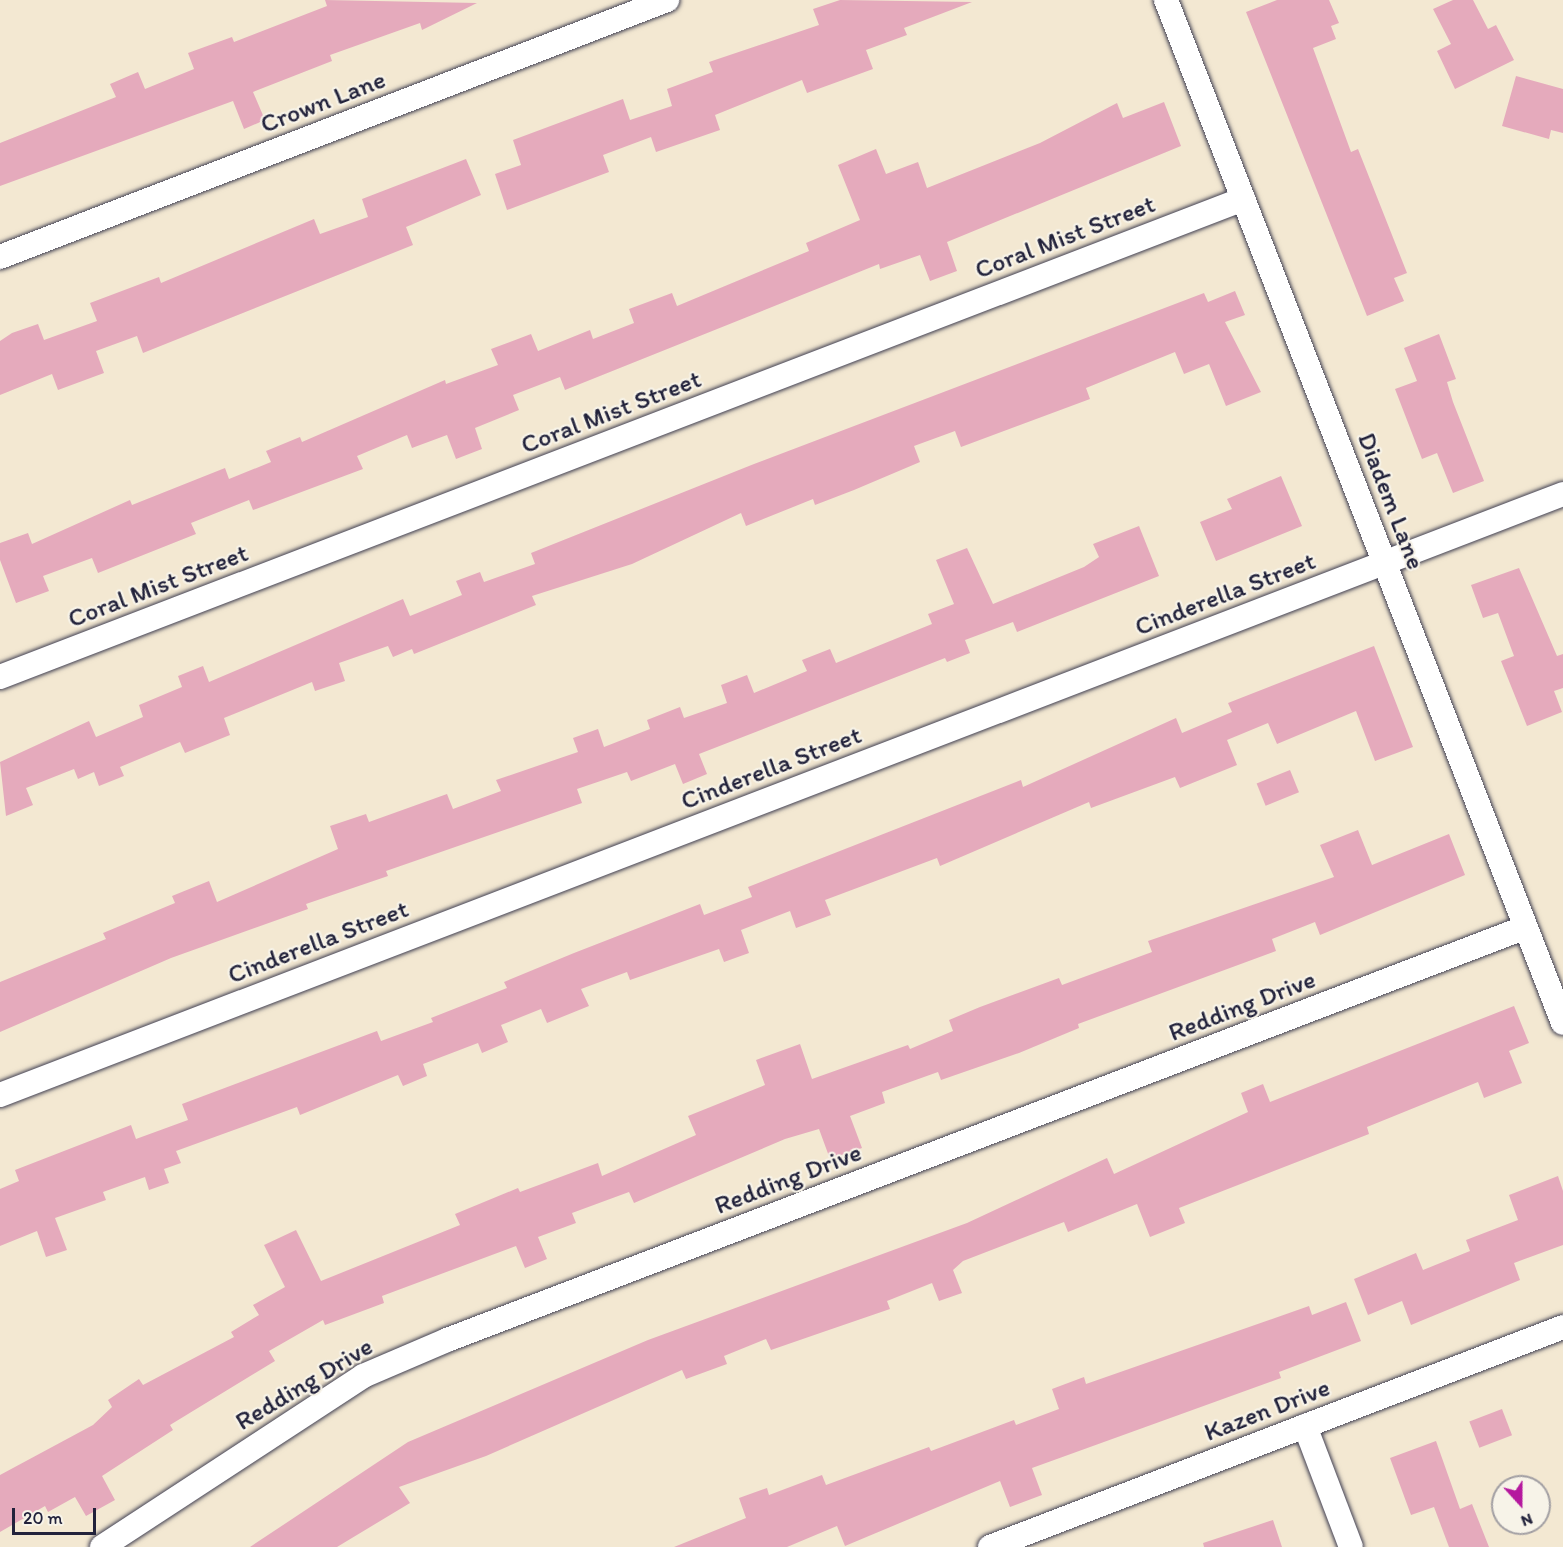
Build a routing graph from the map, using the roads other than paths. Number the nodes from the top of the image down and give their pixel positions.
1 (667, 0) edge
2 (1166, 0) edge
3 (1243, 199) junction
4 (0, 257) edge
5 (1563, 494) edge
6 (1385, 563) junction
7 (0, 677) edge
8 (1526, 927) junction
9 (1563, 1023) edge
10 (0, 1095) edge
11 (1563, 1326) edge
12 (1305, 1426) junction
13 (102, 1547) edge
14 (990, 1547) edge
15 (1351, 1547) edge

1 - 4 street, Crown Lane
2 - 3 street, Diadem Lane
3 - 6 street, Diadem Lane
3 - 7 street, Coral Mist Street
5 - 6 street, Cinderella Street
6 - 8 street, Diadem Lane
6 - 10 street, Cinderella Street
8 - 9 street, Diadem Lane
8 - 13 street, Redding Drive
11 - 12 street, Kazen Drive
12 - 14 street, Kazen Drive
12 - 15 street

